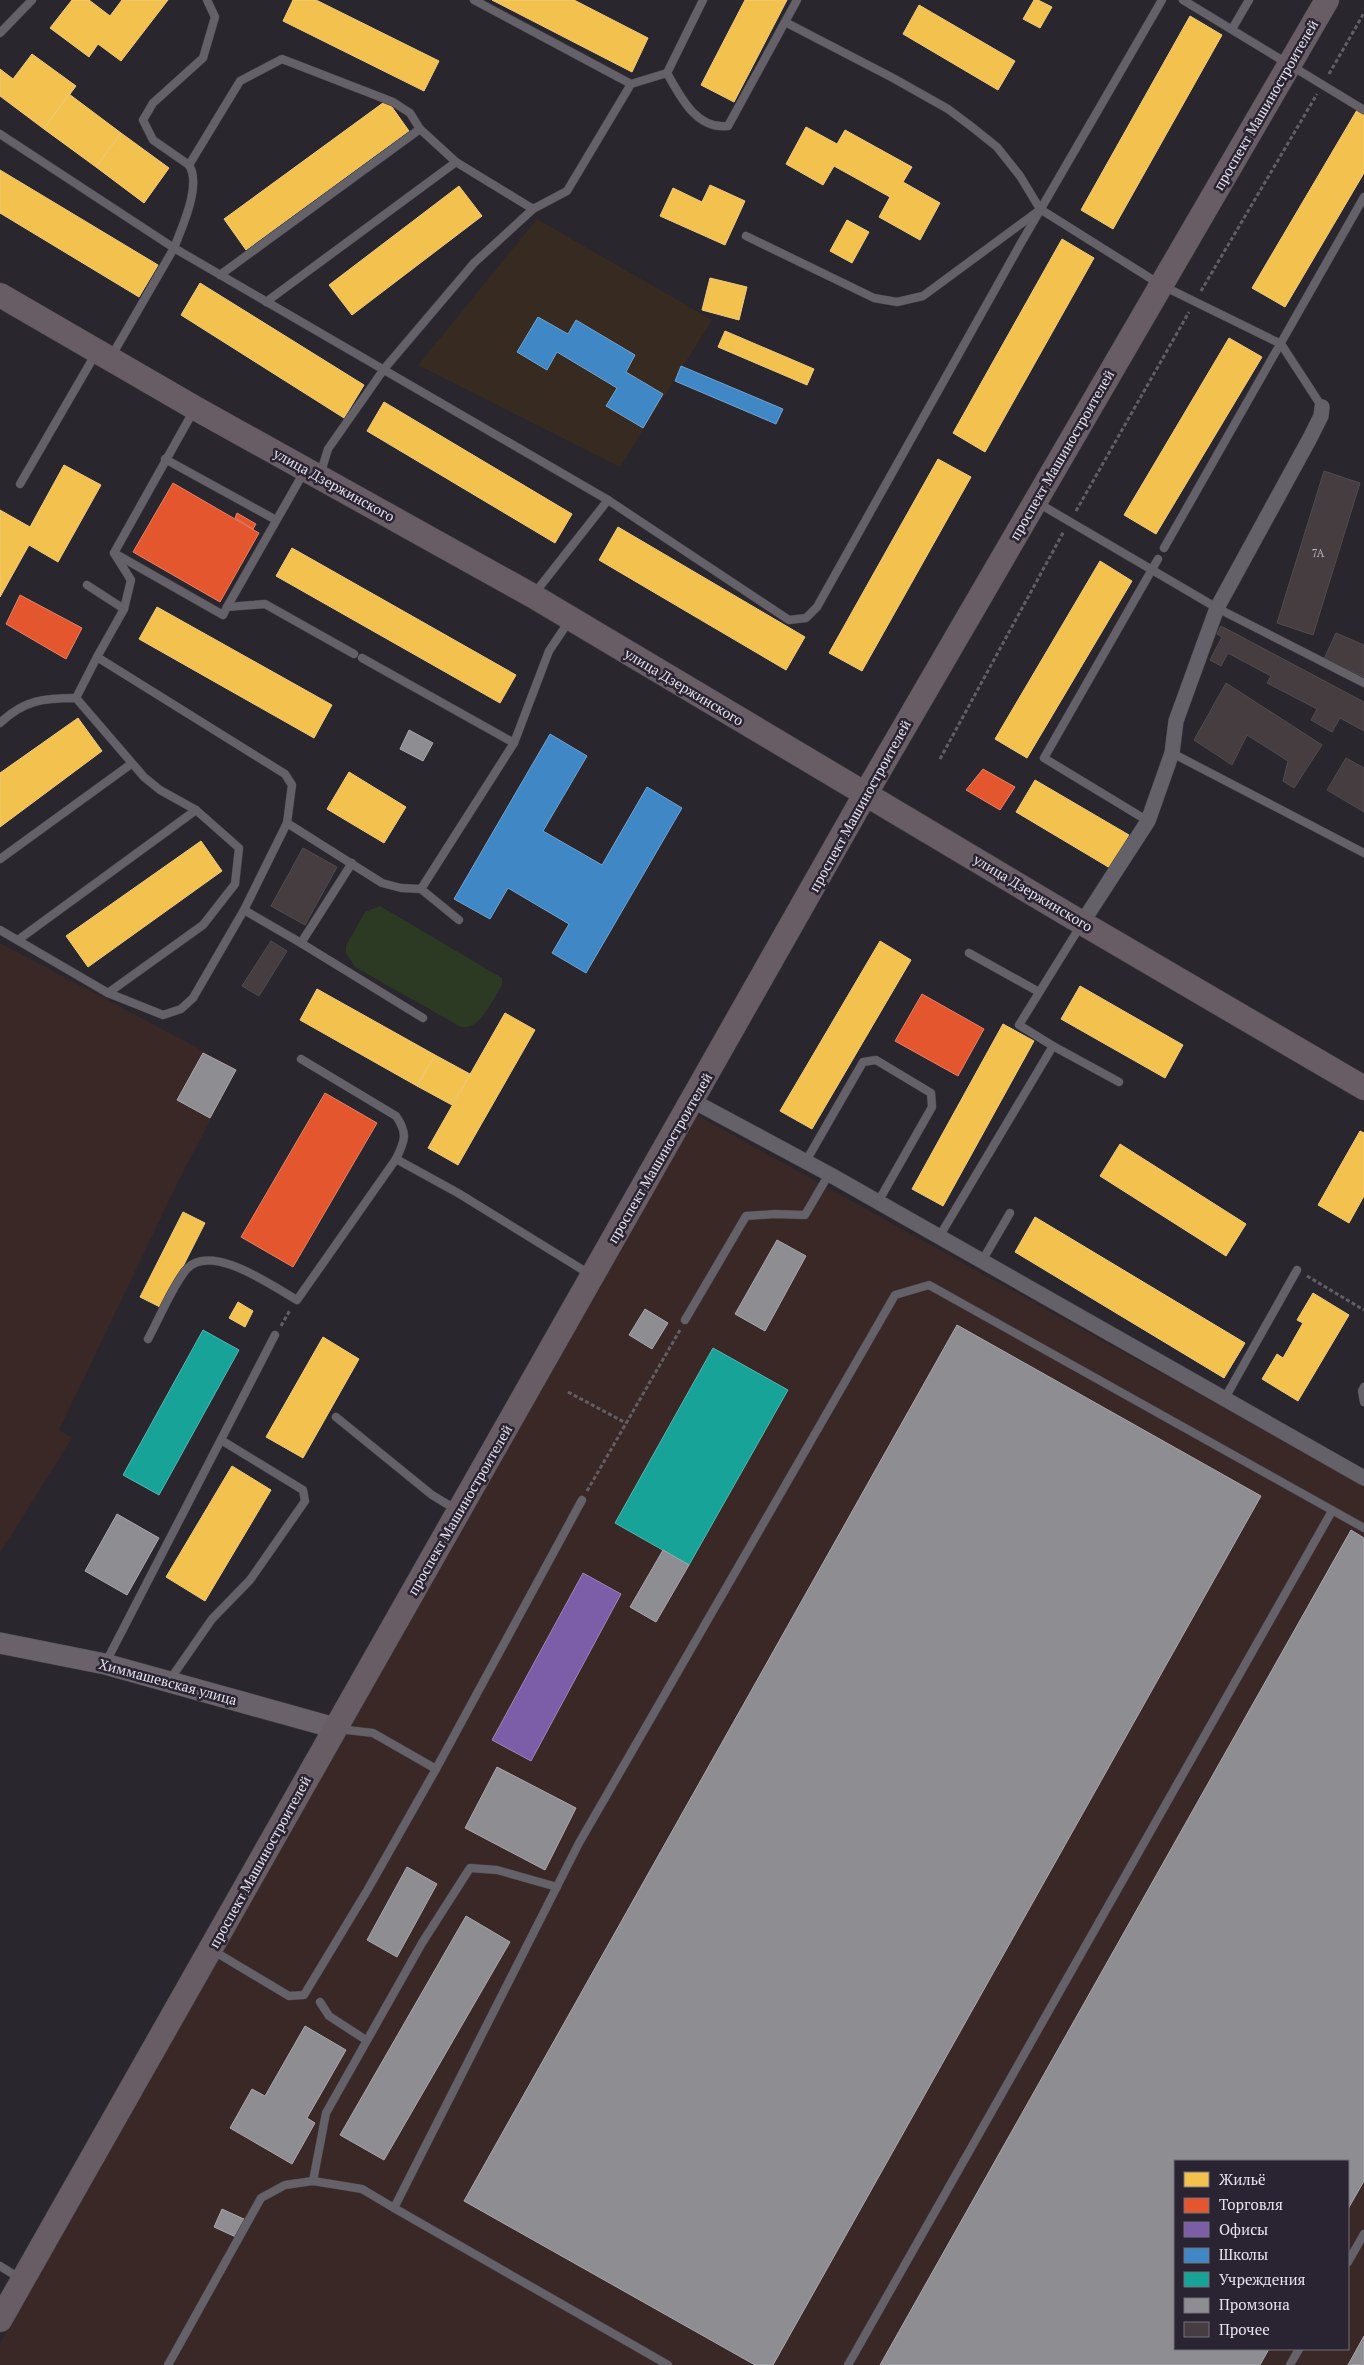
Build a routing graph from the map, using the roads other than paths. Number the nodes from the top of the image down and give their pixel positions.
1 (32, 0) edge
2 (207, 0) edge
3 (474, 0) edge
4 (703, 0) edge
5 (797, 0) edge
6 (1162, 0) edge
7 (1183, 0) edge
8 (1249, 0) edge
9 (1327, 0) edge
10 (784, 22) junction
11 (1232, 29) junction
12 (0, 33) edge
13 (1290, 64) junction
14 (667, 74) junction
15 (631, 84) junction
16 (1364, 110) edge
17 (420, 129) junction
18 (0, 134) edge
19 (456, 162) junction
20 (189, 165) junction
21 (1364, 197) edge
22 (533, 209) junction
23 (1040, 209) junction
24 (746, 236) dead end
25 (174, 248) junction
26 (220, 275) junction
27 (1161, 285) junction
28 (0, 295) edge
29 (266, 302) junction
30 (1281, 344) junction
31 (103, 355) junction
32 (384, 369) junction
33 (1322, 407) joint
34 (195, 408) junction
35 (165, 460) junction
36 (313, 473) junction
37 (20, 484) dead end
38 (608, 500) junction
39 (1035, 502) junction
40 (276, 520) junction
41 (1164, 548) dead end
42 (114, 553) junction
43 (1158, 559) dead end
44 (1152, 570) junction
45 (87, 586) dead end
46 (533, 596) junction
47 (227, 607) junction
48 (1217, 608) junction
49 (124, 609) junction
50 (570, 619) junction
51 (97, 657) junction
52 (1364, 683) edge
53 (76, 698) junction
54 (0, 723) edge
55 (514, 743) junction
56 (1172, 753) junction
57 (131, 764) junction
58 (866, 794) junction
59 (196, 810) junction
60 (1148, 821) junction
61 (287, 823) junction
62 (1364, 853) edge
63 (0, 858) edge
64 (352, 863) junction
65 (421, 889) junction
66 (244, 910) junction
67 (459, 920) dead end
68 (1082, 923) junction
69 (0, 930) edge
70 (18, 940) junction
71 (301, 944) junction
72 (969, 953) dead end
73 (1039, 992) junction
74 (108, 993) junction
75 (423, 1018) dead end
76 (1053, 1046) junction
77 (301, 1059) dead end
78 (1119, 1082) dead end
79 (1364, 1088) edge
80 (693, 1101) junction
81 (396, 1158) junction
82 (806, 1161) junction
83 (829, 1174) junction
84 (878, 1202) junction
85 (1010, 1214) dead end
86 (939, 1237) junction
87 (982, 1261) junction
88 (1297, 1270) road end
89 (592, 1276) junction
90 (685, 1320) road end
91 (276, 1335) road end
92 (148, 1339) dead end
93 (1364, 1387) edge
94 (1225, 1398) junction
95 (1364, 1402) edge
96 (336, 1417) dead end
97 (221, 1440) junction
98 (1364, 1478) edge
99 (582, 1500) road end
100 (459, 1511) junction
101 (1332, 1511) junction
102 (1364, 1528) edge
103 (0, 1643) edge
104 (105, 1664) junction
105 (168, 1682) junction
106 (335, 1728) junction
107 (436, 1769) junction
108 (557, 1887) junction
109 (210, 1949) junction
110 (320, 2002) dead end
111 (366, 2040) junction
112 (313, 2180) junction
113 (394, 2208) junction
114 (1364, 2234) edge
115 (1349, 2260) edge
116 (0, 2266) edge
117 (23, 2280) junction
118 (0, 2320) edge
119 (1298, 2350) edge
120 (168, 2365) edge
121 (668, 2365) edge
122 (848, 2365) edge
123 (1290, 2365) edge

1 - 12 lane
2 - 20 lane
3 - 15 lane
4 - 14 lane
5 - 10 lane
6 - 23 lane
7 - 11 lane
8 - 11 lane
9 - 13 main road, проспект Машиностроителей
10 - 14 lane
10 - 23 lane
11 - 13 lane
13 - 16 lane
13 - 27 main road, проспект Машиностроителей
14 - 15 lane
15 - 22 lane
17 - 19 lane
17 - 20 lane
17 - 26 lane
18 - 25 lane
19 - 22 lane
19 - 29 lane
20 - 25 lane
21 - 30 lane
22 - 32 lane
23 - 24 lane
23 - 27 lane
23 - 38 lane
25 - 26 lane
25 - 31 lane
26 - 29 lane
27 - 30 lane
27 - 39 main road, проспект Машиностроителей
28 - 31 main road, улица Дзержинского
29 - 32 lane
30 - 33 lane
30 - 41 lane
31 - 34 main road, улица Дзержинского
31 - 37 lane
32 - 36 lane
32 - 38 lane
33 - 48 street
34 - 35 lane
34 - 36 main road, улица Дзержинского
35 - 40 lane
35 - 42 lane
36 - 40 lane
36 - 46 main road, улица Дзержинского
38 - 46 lane
39 - 44 lane
39 - 58 main road, проспект Машиностроителей
40 - 47 lane
42 - 47 lane
42 - 49 lane
43 - 44 lane
44 - 48 lane
44 - 60 lane
45 - 49 lane
46 - 50 main road, улица Дзержинского
47 - 55 lane
48 - 52 lane
48 - 56 street
49 - 51 lane
50 - 55 lane
50 - 58 main road, улица Дзержинского
51 - 53 lane
51 - 61 lane
53 - 54 lane
53 - 57 lane
55 - 65 lane
56 - 60 street
56 - 62 lane
57 - 59 lane
57 - 63 lane
58 - 68 main road, улица Дзержинского
58 - 80 main road, проспект Машиностроителей
59 - 70 lane
59 - 74 lane
60 - 68 street
61 - 64 lane
61 - 66 lane
64 - 65 lane
64 - 71 lane
65 - 67 lane
66 - 71 lane
66 - 74 lane
68 - 73 lane
68 - 79 main road, улица Дзержинского
69 - 70 lane
70 - 74 lane
71 - 75 lane
72 - 73 lane
73 - 76 lane
76 - 78 lane
76 - 86 lane
77 - 81 lane
80 - 82 street
80 - 89 main road, проспект Машиностроителей
81 - 89 lane
81 - 92 lane
82 - 83 street
82 - 84 lane
83 - 84 street
83 - 90 lane
84 - 86 street
85 - 87 lane
86 - 87 street
87 - 94 street
88 - 94 lane
89 - 100 main road, проспект Машиностроителей
91 - 97 lane
93 - 95 lane
94 - 98 street
96 - 100 lane
97 - 104 lane
97 - 105 lane
99 - 107 lane
100 - 106 main road, проспект Машиностроителей
101 - 102 lane
101 - 108 lane
101 - 122 lane
103 - 104 street, Химмашевская улица
104 - 105 street, Химмашевская улица
105 - 106 street, Химмашевская улица
106 - 107 lane
106 - 109 main road, проспект Машиностроителей
107 - 109 lane
108 - 111 lane
108 - 113 lane
109 - 117 main road, проспект Машиностроителей
110 - 111 lane
111 - 112 lane
112 - 113 lane
112 - 120 lane
113 - 121 lane
114 - 115 lane
116 - 117 lane
117 - 118 main road, проспект Машиностроителей
119 - 123 lane

